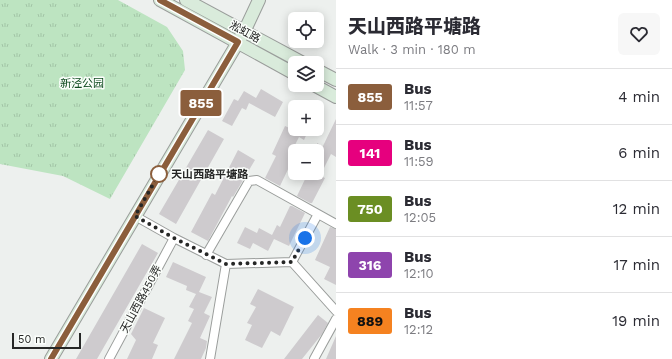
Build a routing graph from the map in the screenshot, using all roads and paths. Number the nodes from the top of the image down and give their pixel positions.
1 (160, 0) edge
2 (186, 0) edge
3 (259, 0) edge
4 (269, 0) edge
5 (244, 32) junction
6 (238, 42) junction
7 (290, 56) edge
8 (288, 70) edge
9 (324, 74) edge
10 (336, 80) edge
11 (324, 90) edge
12 (336, 97) edge
13 (318, 214) junction
14 (135, 216) junction
15 (336, 224) edge
16 (174, 238) junction
17 (206, 255) junction
18 (292, 262) junction
19 (226, 264) junction
20 (336, 311) edge
21 (336, 319) edge
22 (51, 359) edge
23 (109, 359) edge
24 (210, 359) edge
25 (314, 359) edge

1 - 6 main road, 淞虹路
2 - 5 main road, 淞虹路
3 - 5 main road
4 - 5 main road
5 - 6 main road
5 - 7 main road, 淞虹路
6 - 8 main road, 淞虹路
6 - 14 main road
9 - 10 main road
11 - 12 main road
13 - 15 street
13 - 17 street
13 - 18 street
14 - 16 street
14 - 22 main road
16 - 17 street
16 - 23 street, 天山西路450弄
17 - 19 street
18 - 19 street
18 - 20 street
19 - 24 street
21 - 25 street

